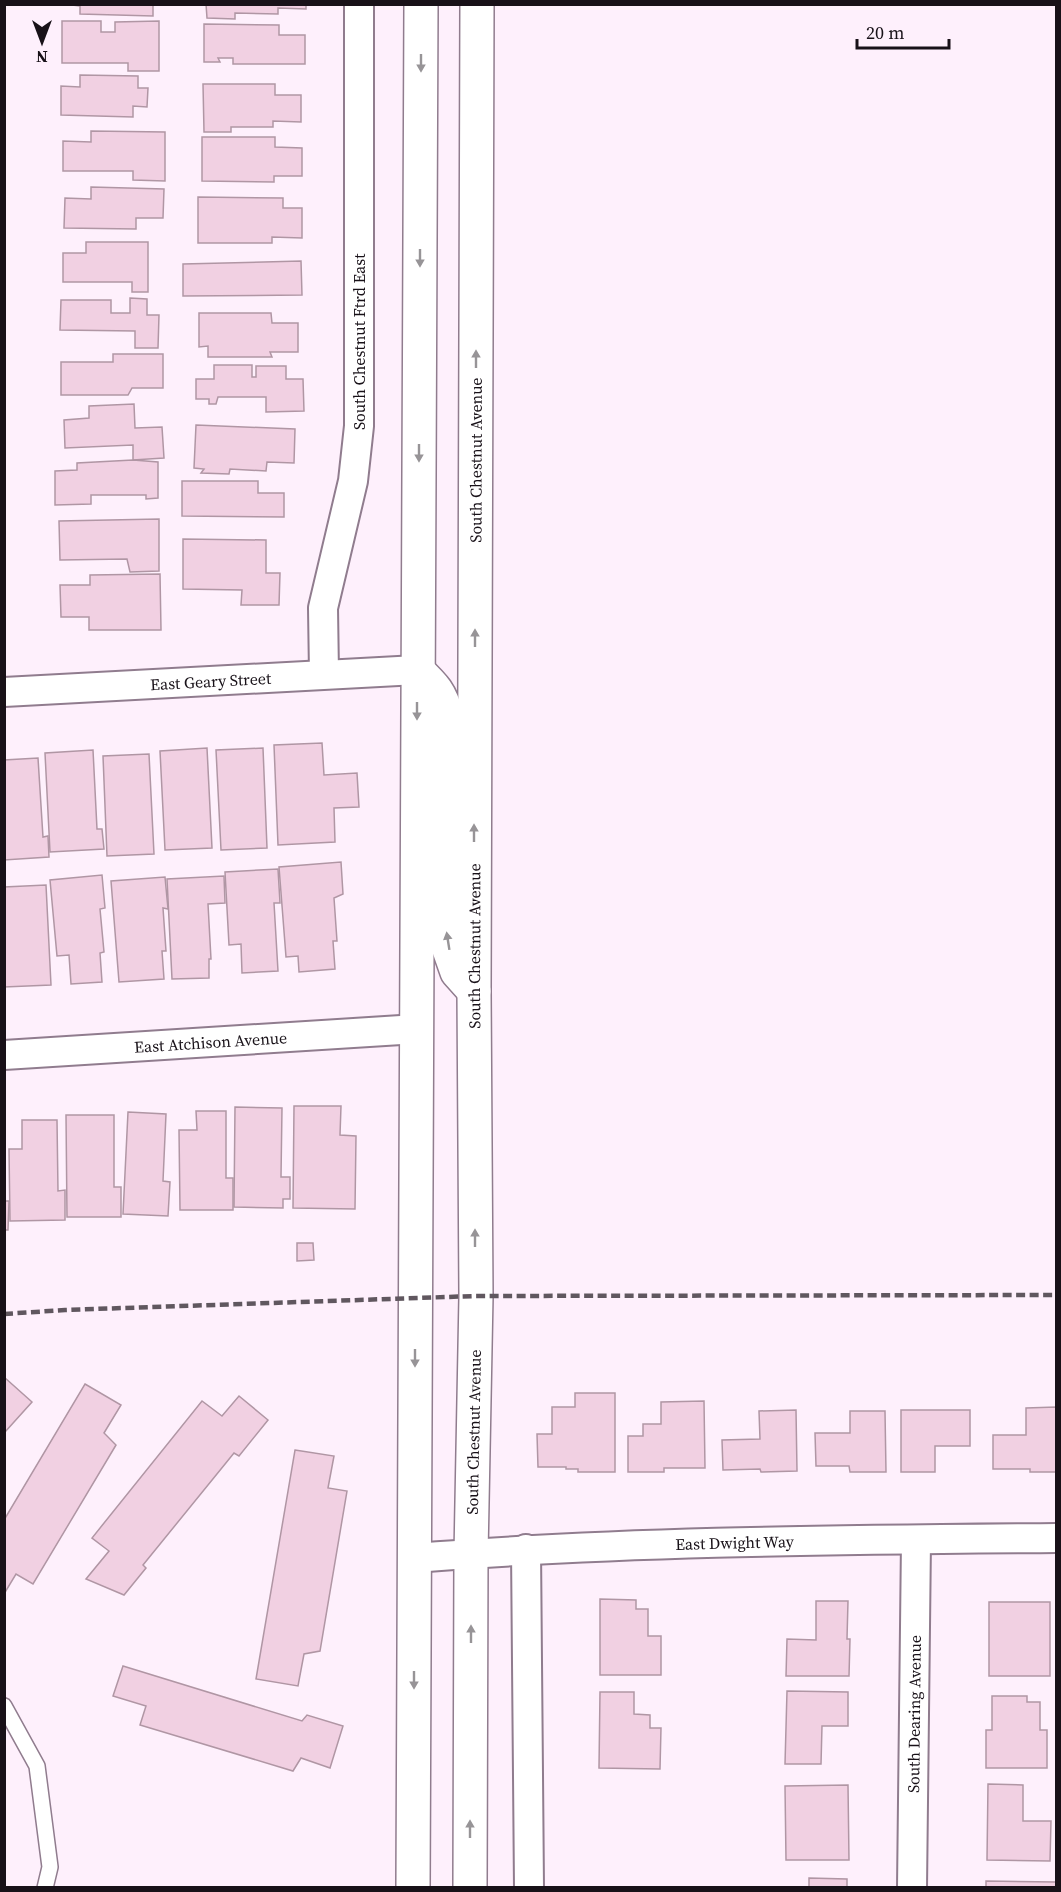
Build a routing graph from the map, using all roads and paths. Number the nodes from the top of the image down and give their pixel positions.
1 (359, 4) edge
2 (421, 4) edge
3 (477, 4) edge
4 (417, 670) junction
5 (324, 674) junction
6 (4, 692) edge
7 (474, 991) junction
8 (417, 1029) junction
9 (4, 1055) edge
10 (1056, 1538) edge
11 (916, 1540) junction
12 (526, 1549) junction
13 (471, 1554) junction
14 (414, 1558) junction
15 (4, 1706) edge
16 (45, 1887) edge
17 (413, 1887) edge
18 (470, 1887) edge
19 (529, 1887) edge
20 (912, 1887) edge

1 - 5 street, South Chestnut Ftrd East
2 -> 4 main road
7 -> 3 main road, South Chestnut Avenue
4 - 5 street, East Geary Street
7 -> 4 main road
4 -> 8 main road
5 - 6 street, East Geary Street
13 -> 7 main road, South Chestnut Avenue
8 - 9 street, East Atchison Avenue
8 -> 14 main road
10 - 11 street, East Dwight Way
11 - 12 street, East Dwight Way
11 - 20 street, South Dearing Avenue
12 - 13 street, East Dwight Way
12 - 19 street
13 - 14 street, East Dwight Way
18 -> 13 main road, South Chestnut Avenue
14 -> 17 main road
15 - 16 lane

